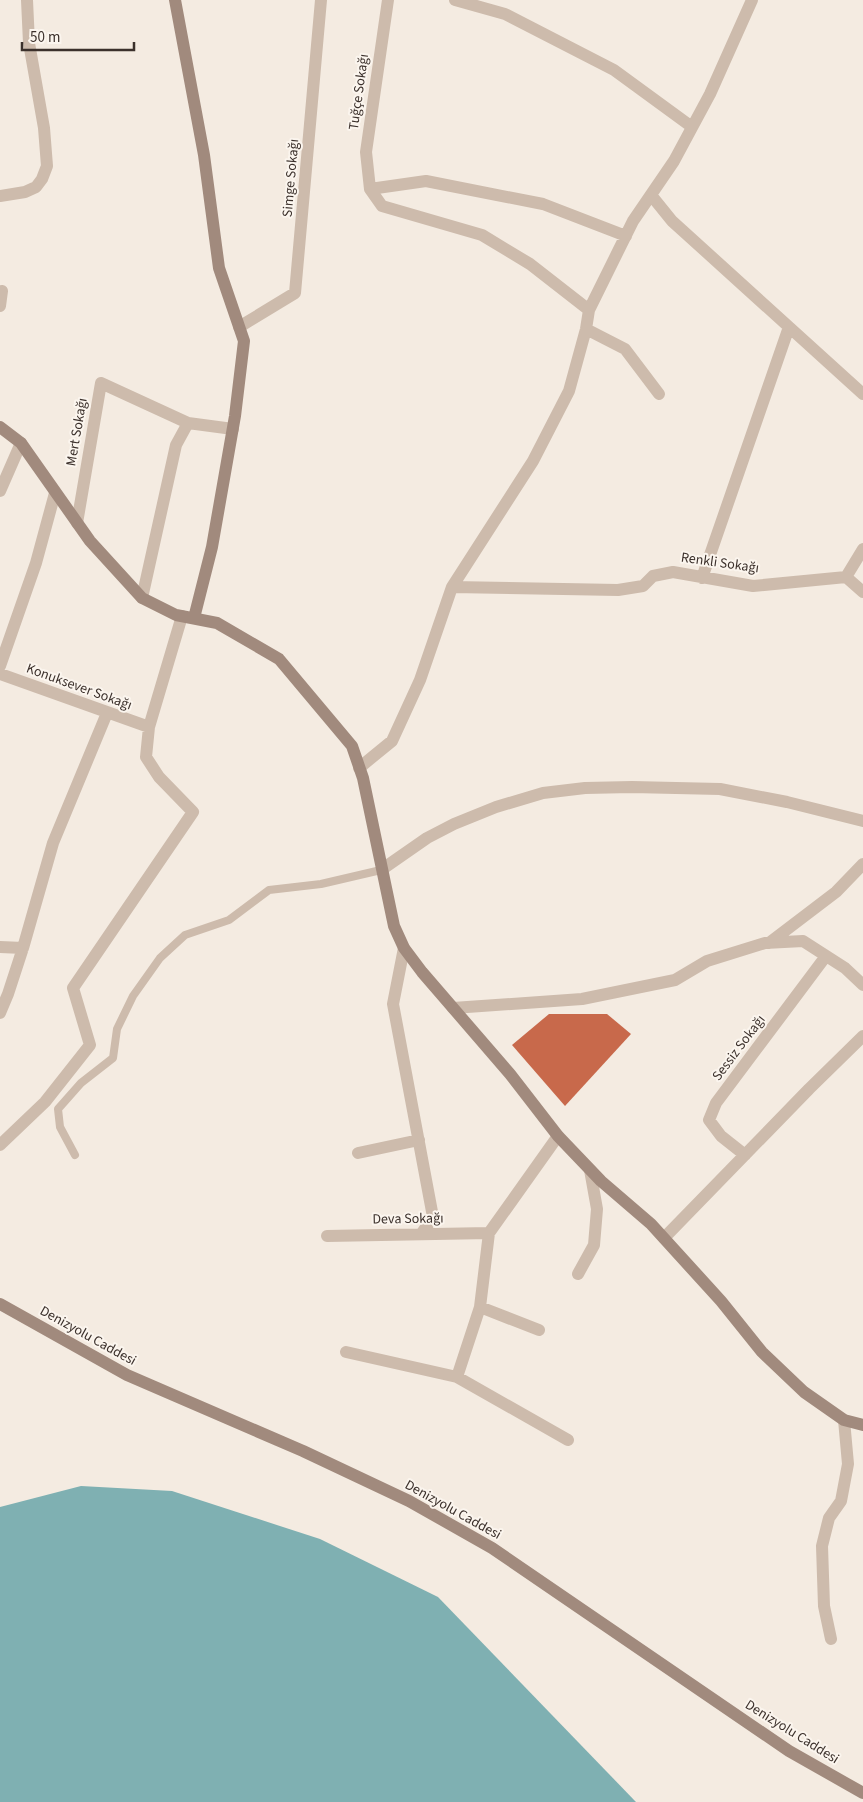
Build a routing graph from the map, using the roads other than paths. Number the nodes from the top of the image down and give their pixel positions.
1 (27, 0) edge
2 (174, 0) edge
3 (321, 0) edge
4 (388, 0) edge
5 (455, 0) edge
6 (752, 0) edge
7 (692, 127) junction
8 (370, 189) junction
9 (651, 195) junction
10 (0, 196) edge
11 (626, 236) junction
12 (2, 291) dead end
13 (0, 306) edge
14 (589, 310) junction
15 (239, 327) junction
16 (789, 327) junction
17 (586, 329) junction
18 (659, 394) dead end
19 (863, 394) edge
20 (188, 423) junction
21 (0, 427) edge
22 (233, 429) junction
23 (21, 443) junction
24 (0, 491) edge
25 (55, 493) junction
26 (77, 523) junction
27 (863, 549) edge
28 (846, 576) junction
29 (702, 578) junction
30 (452, 587) junction
31 (863, 592) edge
32 (142, 598) junction
33 (188, 617) junction
34 (0, 666) edge
35 (0, 674) edge
36 (107, 713) junction
37 (149, 727) junction
38 (359, 768) junction
39 (863, 821) edge
40 (863, 864) edge
41 (381, 870) junction
42 (769, 943) junction
43 (0, 947) edge
44 (23, 948) junction
45 (404, 948) junction
46 (826, 956) junction
47 (863, 985) edge
48 (453, 1008) junction
49 (0, 1013) edge
50 (863, 1036) edge
51 (558, 1136) junction
52 (419, 1140) junction
53 (0, 1144) edge
54 (358, 1153) dead end
55 (75, 1155) dead end
56 (744, 1155) junction
57 (590, 1170) junction
58 (422, 1233) junction
59 (489, 1233) junction
60 (327, 1236) dead end
61 (664, 1238) junction
62 (578, 1274) dead end
63 (0, 1304) edge
64 (480, 1307) junction
65 (539, 1330) dead end
66 (346, 1352) dead end
67 (457, 1377) junction
68 (844, 1420) junction
69 (863, 1425) edge
70 (568, 1440) dead end
71 (831, 1639) dead end
72 (863, 1793) edge

1 - 10 street
2 - 15 street
3 - 15 street, Simge Sokağı
4 - 8 street, Tuğçe Sokağı
5 - 7 street
6 - 7 street
7 - 9 street
8 - 11 street
8 - 14 street
9 - 11 street
9 - 16 street
11 - 14 street
12 - 13 street
14 - 17 street
15 - 22 street
16 - 19 street
16 - 29 street
17 - 18 street
17 - 30 street
20 - 22 street, Mert Sokağı
20 - 26 street, Mert Sokağı
20 - 32 street
21 - 23 street
22 - 33 street
23 - 24 street
23 - 25 street
25 - 26 street
25 - 34 street
26 - 32 street
27 - 28 street
28 - 29 street, Renkli Sokağı
28 - 31 street
29 - 30 street, Renkli Sokağı
30 - 38 street
32 - 33 street
33 - 37 street
33 - 38 street
35 - 36 street, Konuksever Sokağı
36 - 37 street, Konuksever Sokağı
36 - 44 street
37 - 53 street
38 - 41 street
39 - 41 street
40 - 42 street
41 - 45 street
41 - 55 lane
42 - 46 street
42 - 48 street
43 - 44 street
44 - 49 street
45 - 48 street
45 - 52 street
46 - 47 street
46 - 56 street, Sessiz Sokağı
48 - 51 street
50 - 56 street
51 - 57 street
51 - 59 street
52 - 54 street
52 - 58 street
56 - 61 street
57 - 61 street
57 - 62 street
58 - 59 street, Deva Sokağı
58 - 60 street, Deva Sokağı
59 - 64 street
61 - 68 street
63 - 72 street, Denizyolu Caddesi
64 - 65 street
64 - 67 street
66 - 67 street
67 - 70 street
68 - 69 street
68 - 71 street

